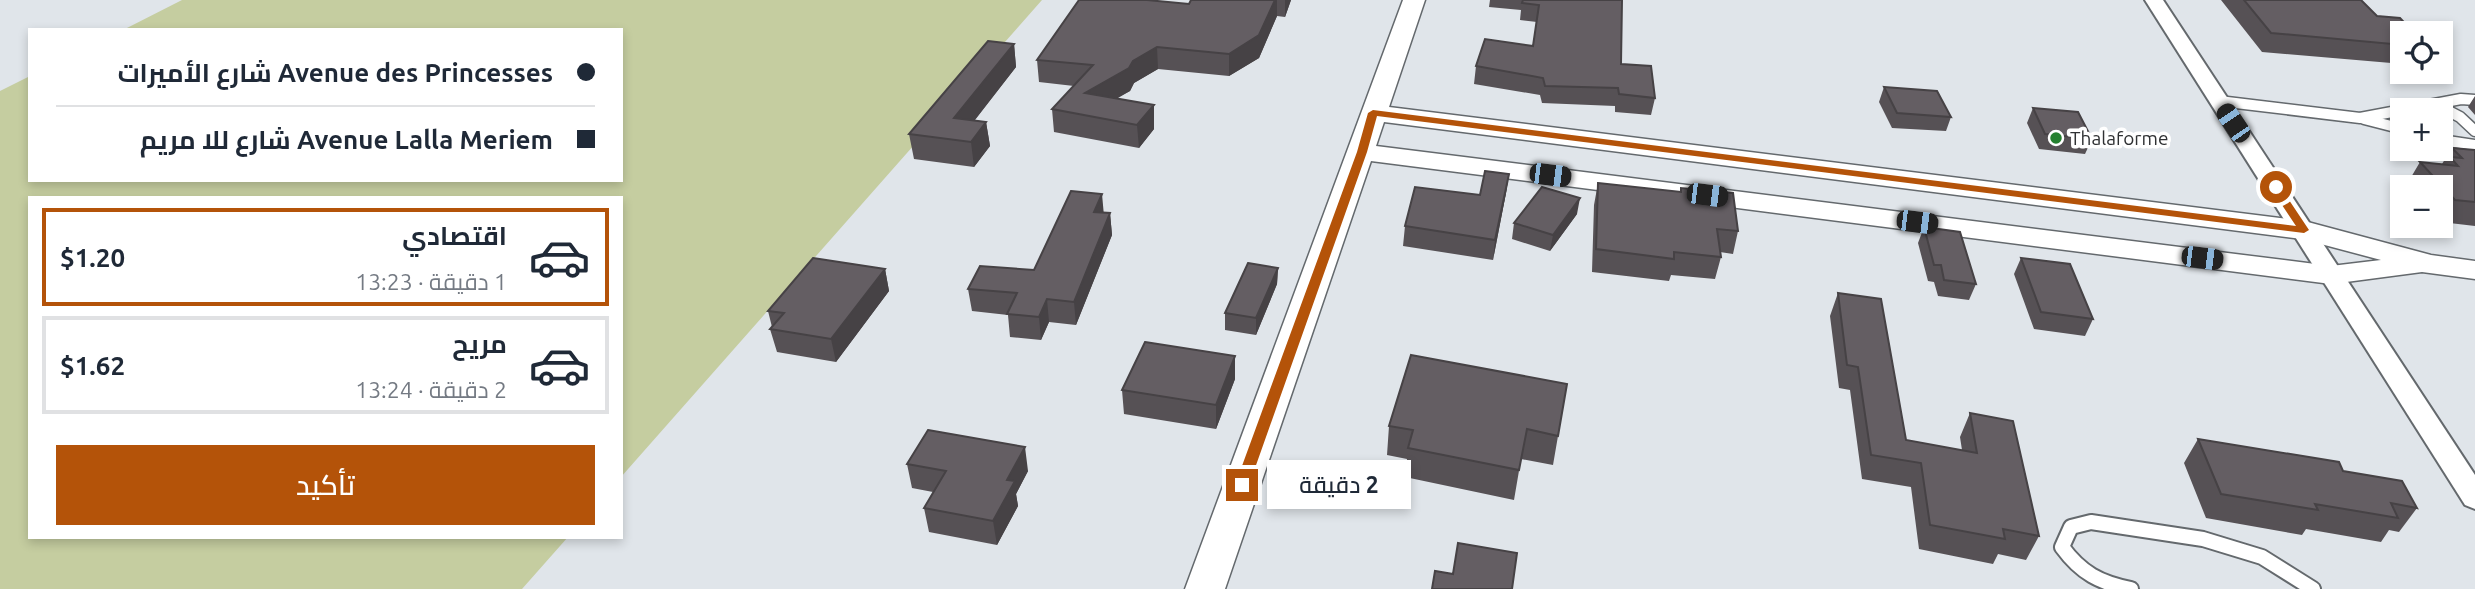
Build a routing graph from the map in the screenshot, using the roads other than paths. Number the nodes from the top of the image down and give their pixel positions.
1 (1414, 0) edge
2 (2154, 0) edge
3 (2475, 100) edge
4 (2453, 101) edge
5 (2219, 102) junction
6 (1373, 113) junction
7 (2390, 113) edge
8 (2453, 113) edge
9 (2360, 118) junction
10 (2390, 126) edge
11 (2475, 131) edge
12 (2453, 142) edge
13 (2475, 145) edge
14 (1362, 152) junction
15 (2304, 230) junction
16 (2429, 264) junction
17 (2475, 270) edge
18 (2331, 275) junction
19 (2475, 498) edge
20 (1205, 589) edge
21 (2131, 589) edge
22 (2314, 589) edge

1 - 6 street
2 - 5 street
3 - 4 lane
5 - 9 lane
5 - 15 street
6 - 14 street
6 - 15 street
7 - 9 lane
8 - 11 lane
9 - 10 lane
12 - 13 lane
14 - 18 street
14 - 20 street
15 - 16 street
15 - 18 street
16 - 17 street
16 - 18 street
18 - 19 street
21 - 22 lane

